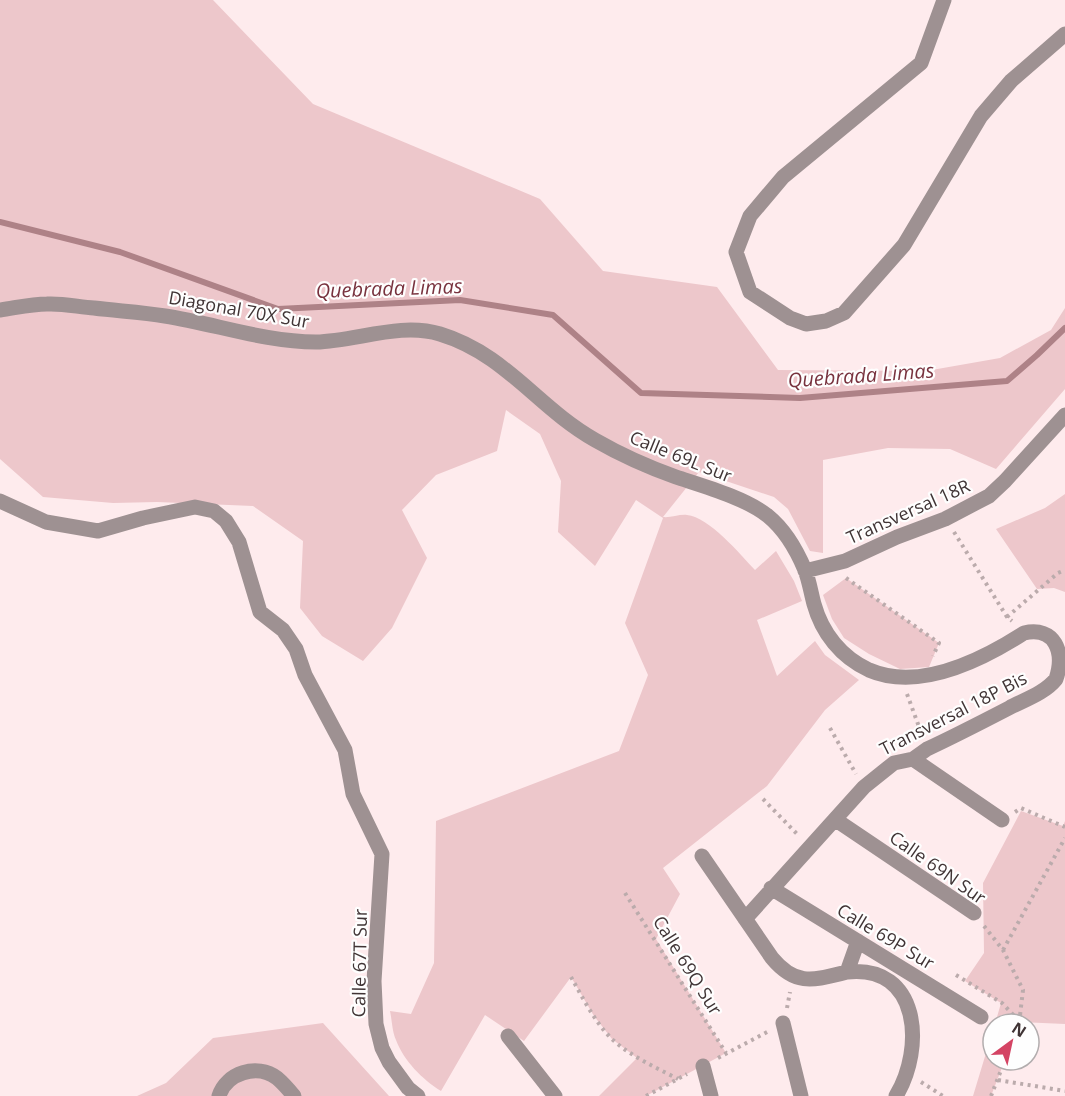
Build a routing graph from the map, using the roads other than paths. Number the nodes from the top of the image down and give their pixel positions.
1 (944, 0) edge
2 (1065, 34) edge
3 (0, 310) edge
4 (470, 345) joint
5 (1065, 416) edge
6 (0, 501) edge
7 (805, 571) junction
8 (1024, 633) joint
9 (914, 759) junction
10 (836, 820) junction
11 (1002, 820) road end
12 (702, 856) dead end
13 (771, 888) junction
14 (974, 913) road end
15 (745, 919) junction
16 (858, 941) junction
17 (847, 972) junction
18 (981, 1017) dead end
19 (783, 1023) road end
20 (508, 1036) dead end
21 (703, 1066) road end
22 (219, 1096) edge
23 (294, 1096) edge
24 (418, 1096) edge
25 (555, 1096) edge
26 (711, 1096) edge
27 (801, 1096) edge
28 (896, 1096) edge

1 - 2 street
3 - 4 street, Diagonal 70X Sur
4 - 7 street, Calle 69L Sur
5 - 7 street, Transversal 18R
6 - 24 street, Calle 67T Sur
7 - 8 street, Calle 69L Sur
8 - 9 street, Transversal 18P Bis
9 - 10 street, Transversal 18P Bis
9 - 11 street
10 - 13 street, Transversal 18P Bis
10 - 14 street, Calle 69N Sur
12 - 15 street
13 - 15 street, Transversal 18P Bis
13 - 16 street, Calle 69P Sur
15 - 17 street
16 - 17 street
16 - 18 street, Calle 69P Sur
17 - 28 street
19 - 27 street
20 - 25 street
21 - 26 street
22 - 23 street

